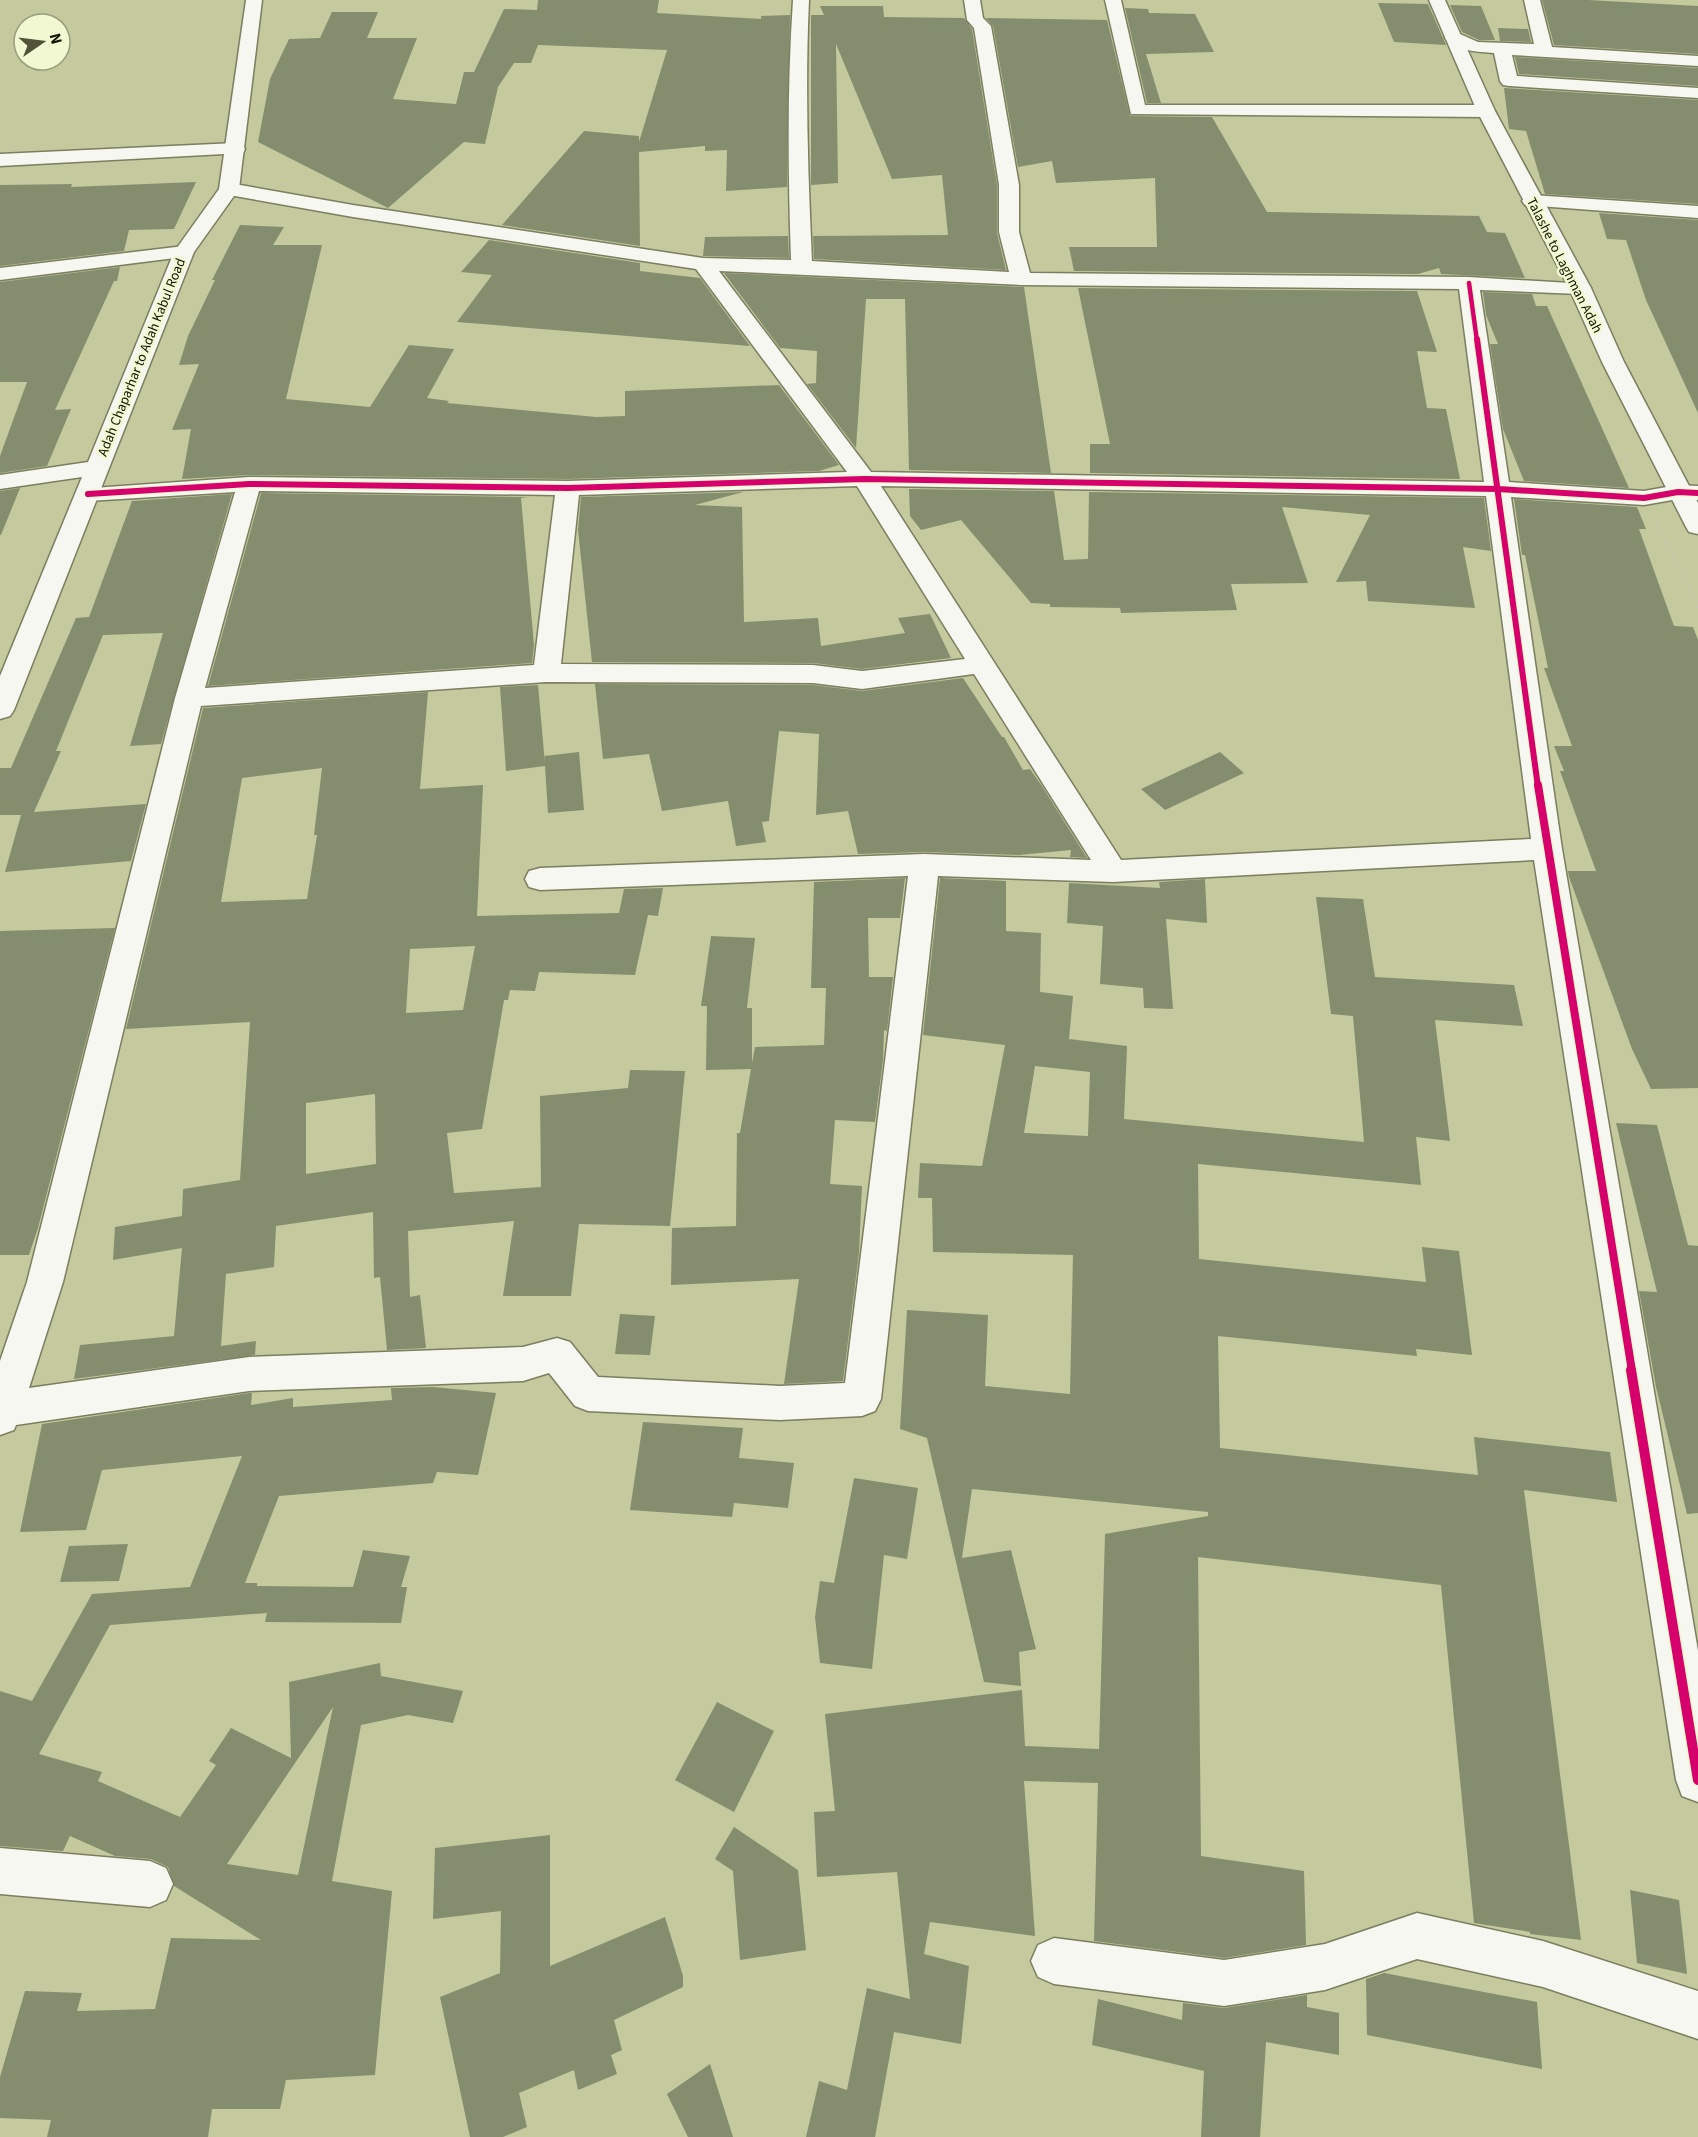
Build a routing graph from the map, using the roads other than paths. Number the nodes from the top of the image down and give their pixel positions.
1 (254, 0) edge
2 (801, 0) edge
3 (972, 0) edge
4 (1113, 0) edge
5 (1437, 0) edge
6 (1532, 0) edge
7 (1454, 38) junction
8 (1544, 50) junction
9 (1698, 61) edge
10 (1698, 93) edge
11 (1486, 111) junction
12 (236, 149) junction
13 (0, 160) edge
14 (229, 189) junction
15 (1532, 201) junction
16 (1698, 212) edge
17 (184, 252) junction
18 (703, 264) junction
19 (802, 267) junction
20 (0, 274) edge
21 (1021, 279) junction
22 (1469, 284) junction
23 (1580, 288) junction
24 (96, 468) junction
25 (864, 479) junction
26 (0, 482) edge
27 (249, 483) junction
28 (568, 488) junction
29 (1498, 489) junction
30 (1688, 493) edge
31 (88, 494) junction
32 (1698, 527) edge
33 (981, 665) junction
34 (546, 673) junction
35 (189, 698) junction
36 (0, 710) edge
37 (1547, 849) junction
38 (924, 865) junction
39 (1113, 871) junction
40 (540, 879) dead end
41 (2, 1413) edge
42 (1698, 1780) edge
43 (0, 1871) edge
44 (150, 1884) dead end
45 (1054, 1961) dead end
46 (1698, 2015) edge

1 - 12 street, Adah Chaparhar to Adah Kabul Road
2 - 19 street
3 - 21 street
4 - 11 street
5 - 7 street, Talashe to Laghman Adah
6 - 8 street
7 - 8 street
7 - 11 street, Talashe to Laghman Adah
8 - 9 street
8 - 10 street
11 - 15 street, Talashe to Laghman Adah
12 - 13 street
12 - 14 street, Adah Chaparhar to Adah Kabul Road
14 - 17 street, Adah Chaparhar to Adah Kabul Road
14 - 18 street
15 - 16 street
15 - 23 street, Talashe to Laghman Adah
17 - 20 street
17 - 24 street, Adah Chaparhar to Adah Kabul Road
18 - 19 street
18 - 25 street
19 - 21 street
21 - 22 street
22 - 23 street
22 - 29 street
23 - 30 street, Talashe to Laghman Adah
24 - 26 street
24 - 31 street, Adah Chaparhar to Adah Kabul Road
25 - 28 street
25 - 29 street
25 - 33 street
27 - 28 street
27 - 31 street
27 - 35 street
28 - 34 street
29 - 30 street
29 - 37 street
30 - 32 street, Talashe to Laghman Adah
31 - 36 street, Adah Chaparhar to Adah Kabul Road
33 - 34 street
33 - 39 street
34 - 35 street
35 - 41 street
37 - 39 street
37 - 42 street
38 - 39 street
38 - 40 street
38 - 41 street
43 - 44 street
45 - 46 street

